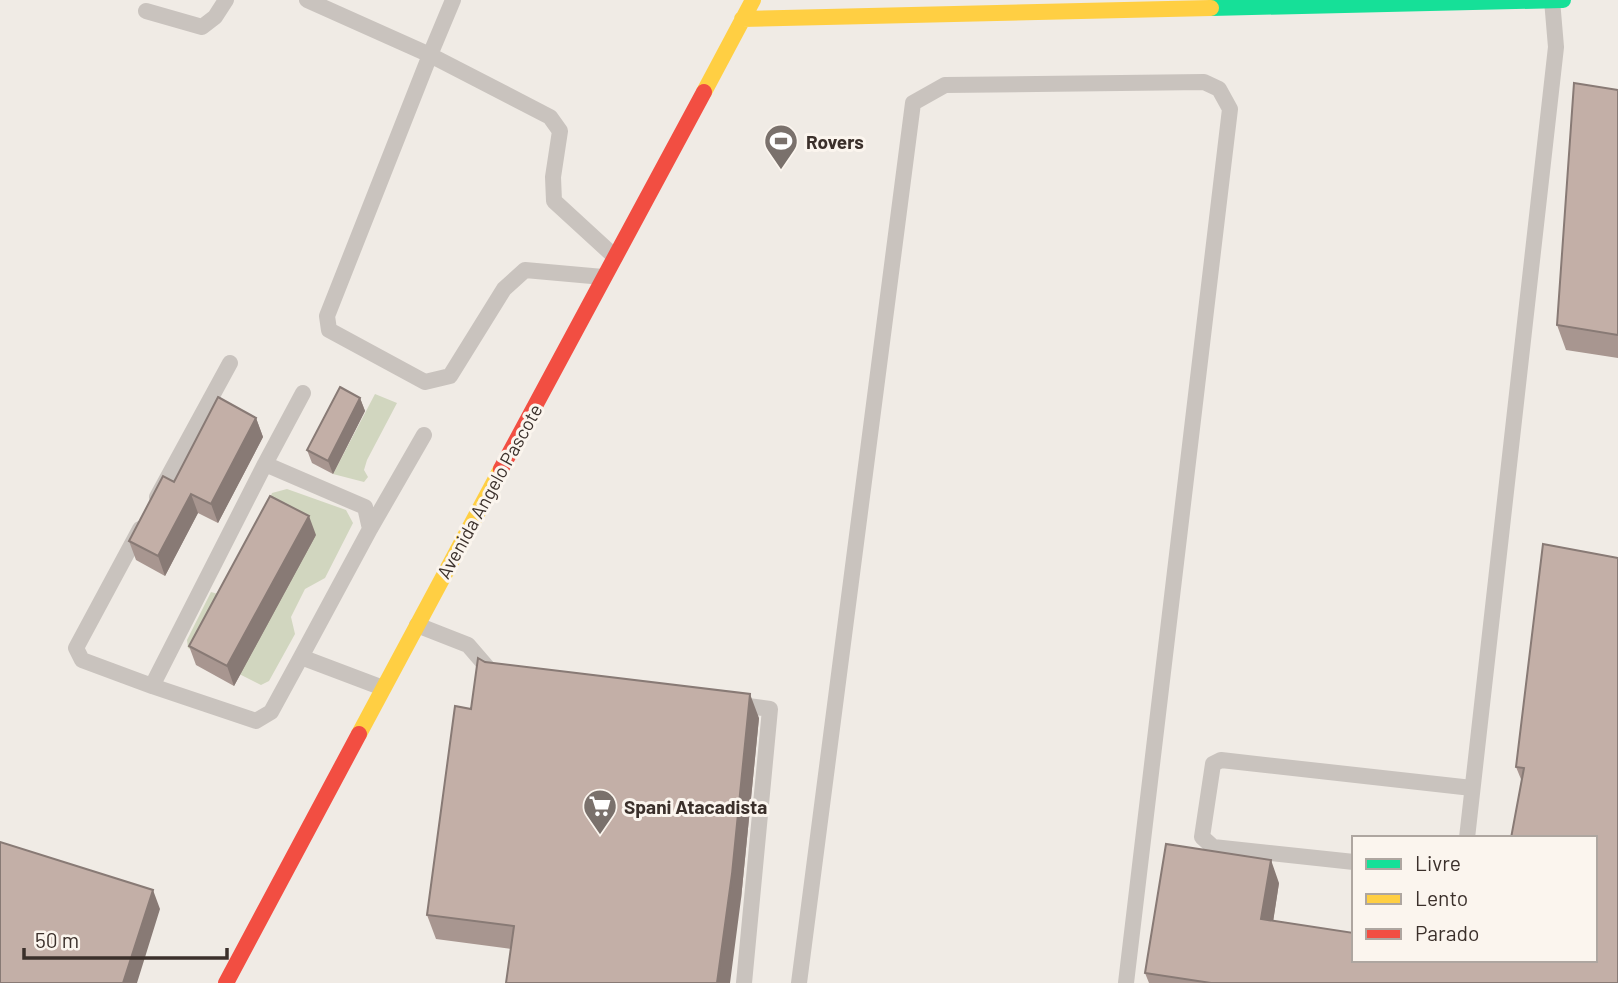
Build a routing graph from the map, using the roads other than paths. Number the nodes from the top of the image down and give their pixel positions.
1 (226, 0) edge
2 (307, 0) edge
3 (453, 0) edge
4 (752, 0) edge
5 (1552, 0) edge
6 (1563, 0) edge
7 (146, 10) dead end
8 (742, 19) junction
9 (430, 55) junction
10 (616, 258) junction
11 (606, 278) junction
12 (230, 363) dead end
13 (303, 393) dead end
14 (424, 435) dead end
15 (265, 464) junction
16 (370, 528) junction
17 (416, 625) junction
18 (301, 657) junction
19 (507, 678) edge
20 (152, 686) junction
21 (383, 688) junction
22 (716, 702) edge
23 (1472, 788) junction
24 (1467, 836) edge
25 (1352, 862) edge
26 (226, 983) edge
27 (744, 983) edge
28 (799, 983) edge
29 (1126, 983) edge

1 - 7 lane
2 - 9 lane
3 - 9 lane
4 - 8 street, Avenida Angelo Pascote
5 - 6 street
5 - 8 street
5 - 23 lane
8 - 10 street, Avenida Angelo Pascote
9 - 10 lane
9 - 11 lane
10 - 11 street, Avenida Angelo Pascote
11 - 17 street, Avenida Angelo Pascote
12 - 20 lane
13 - 15 lane
14 - 16 lane
15 - 16 lane
15 - 20 lane
16 - 18 lane
17 - 19 lane
17 - 21 street, Avenida Angelo Pascote
18 - 20 lane
18 - 21 lane
21 - 26 street, Avenida Angelo Pascote
22 - 27 lane
23 - 24 lane
23 - 25 lane
28 - 29 lane

